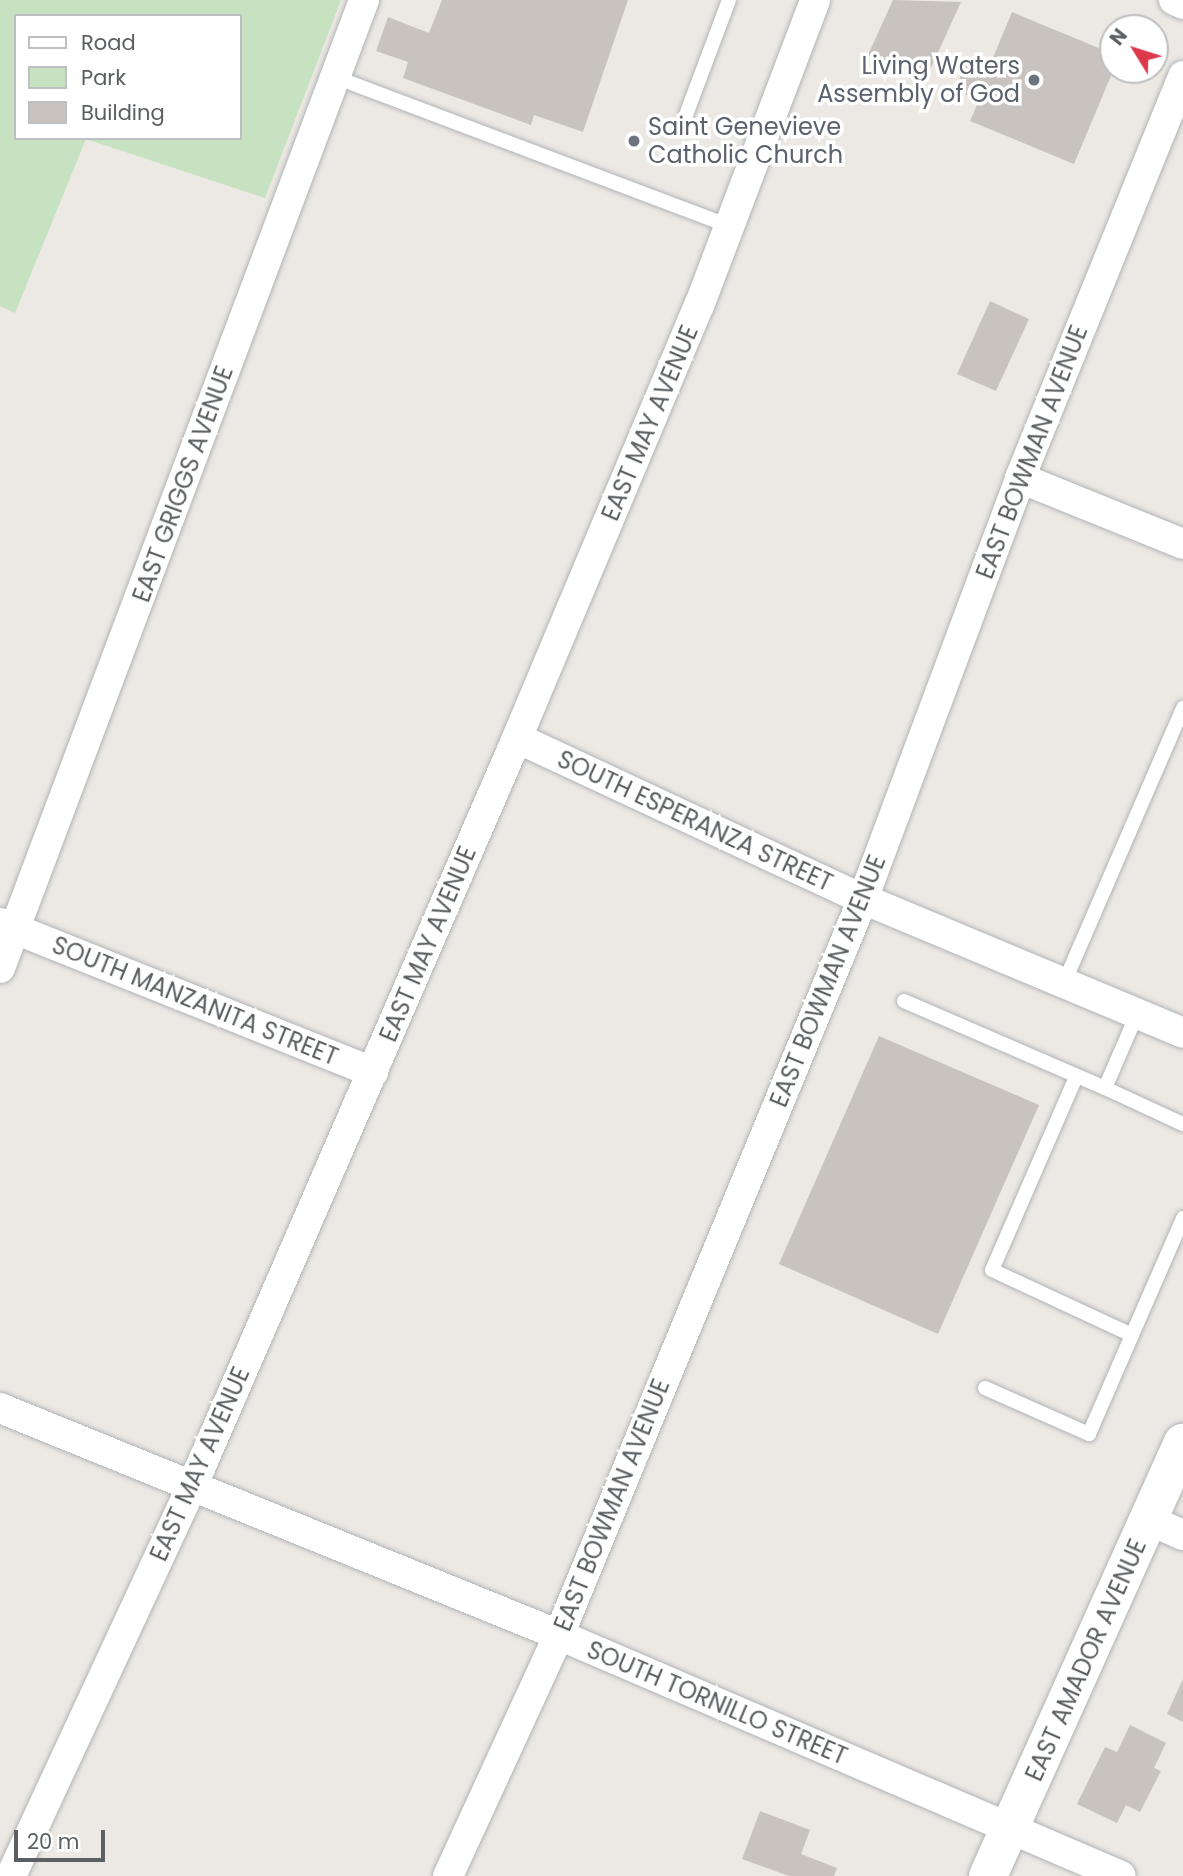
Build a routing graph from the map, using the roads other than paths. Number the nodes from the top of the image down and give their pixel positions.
1 (364, 0) edge
2 (729, 0) edge
3 (815, 0) edge
4 (1174, 0) edge
5 (1183, 4) edge
6 (1183, 76) edge
7 (335, 77) junction
8 (686, 115) dead end
9 (730, 226) junction
10 (1020, 478) junction
11 (1183, 544) edge
12 (1183, 708) edge
13 (516, 738) junction
14 (863, 899) junction
15 (9, 926) edge
16 (0, 968) edge
17 (1064, 984) junction
18 (904, 1001) dead end
19 (1137, 1014) junction
20 (1183, 1033) edge
21 (373, 1072) junction
22 (1076, 1077) junction
23 (1105, 1088) junction
24 (1183, 1124) edge
25 (1183, 1218) edge
26 (1132, 1335) junction
27 (985, 1388) dead end
28 (0, 1408) edge
29 (1183, 1443) edge
30 (191, 1489) junction
31 (1166, 1528) edge
32 (559, 1635) junction
33 (1010, 1829) junction
34 (11, 1876) edge
35 (448, 1876) edge
36 (988, 1876) edge
37 (1121, 1876) edge

1 - 7 street, EAST GRIGGS AVENUE
2 - 8 lane
3 - 9 street, EAST MAY AVENUE
4 - 5 street
6 - 10 street, EAST BOWMAN AVENUE
7 - 9 lane
7 - 15 street, EAST GRIGGS AVENUE
9 - 13 street, EAST MAY AVENUE
10 - 11 street
10 - 14 street, EAST BOWMAN AVENUE
12 - 17 lane
13 - 14 street, SOUTH ESPERANZA STREET
13 - 21 street, EAST MAY AVENUE
14 - 17 street, SOUTH ESPERANZA STREET
14 - 32 street, EAST BOWMAN AVENUE
15 - 16 street, EAST GRIGGS AVENUE
15 - 21 street, SOUTH MANZANITA STREET
17 - 19 street, SOUTH ESPERANZA STREET
18 - 22 lane
19 - 20 street, SOUTH ESPERANZA STREET
19 - 23 lane
21 - 30 street, EAST MAY AVENUE
22 - 23 lane
22 - 26 lane
23 - 24 lane
25 - 26 lane
26 - 27 lane
28 - 30 street, SOUTH TORNILLO STREET
29 - 31 main road, EAST AMADOR AVENUE
30 - 32 street, SOUTH TORNILLO STREET
30 - 34 street, EAST MAY AVENUE
31 - 33 main road, EAST AMADOR AVENUE
32 - 33 street, SOUTH TORNILLO STREET
32 - 35 street, EAST BOWMAN AVENUE
33 - 36 main road, EAST AMADOR AVENUE
33 - 37 street, SOUTH TORNILLO STREET

